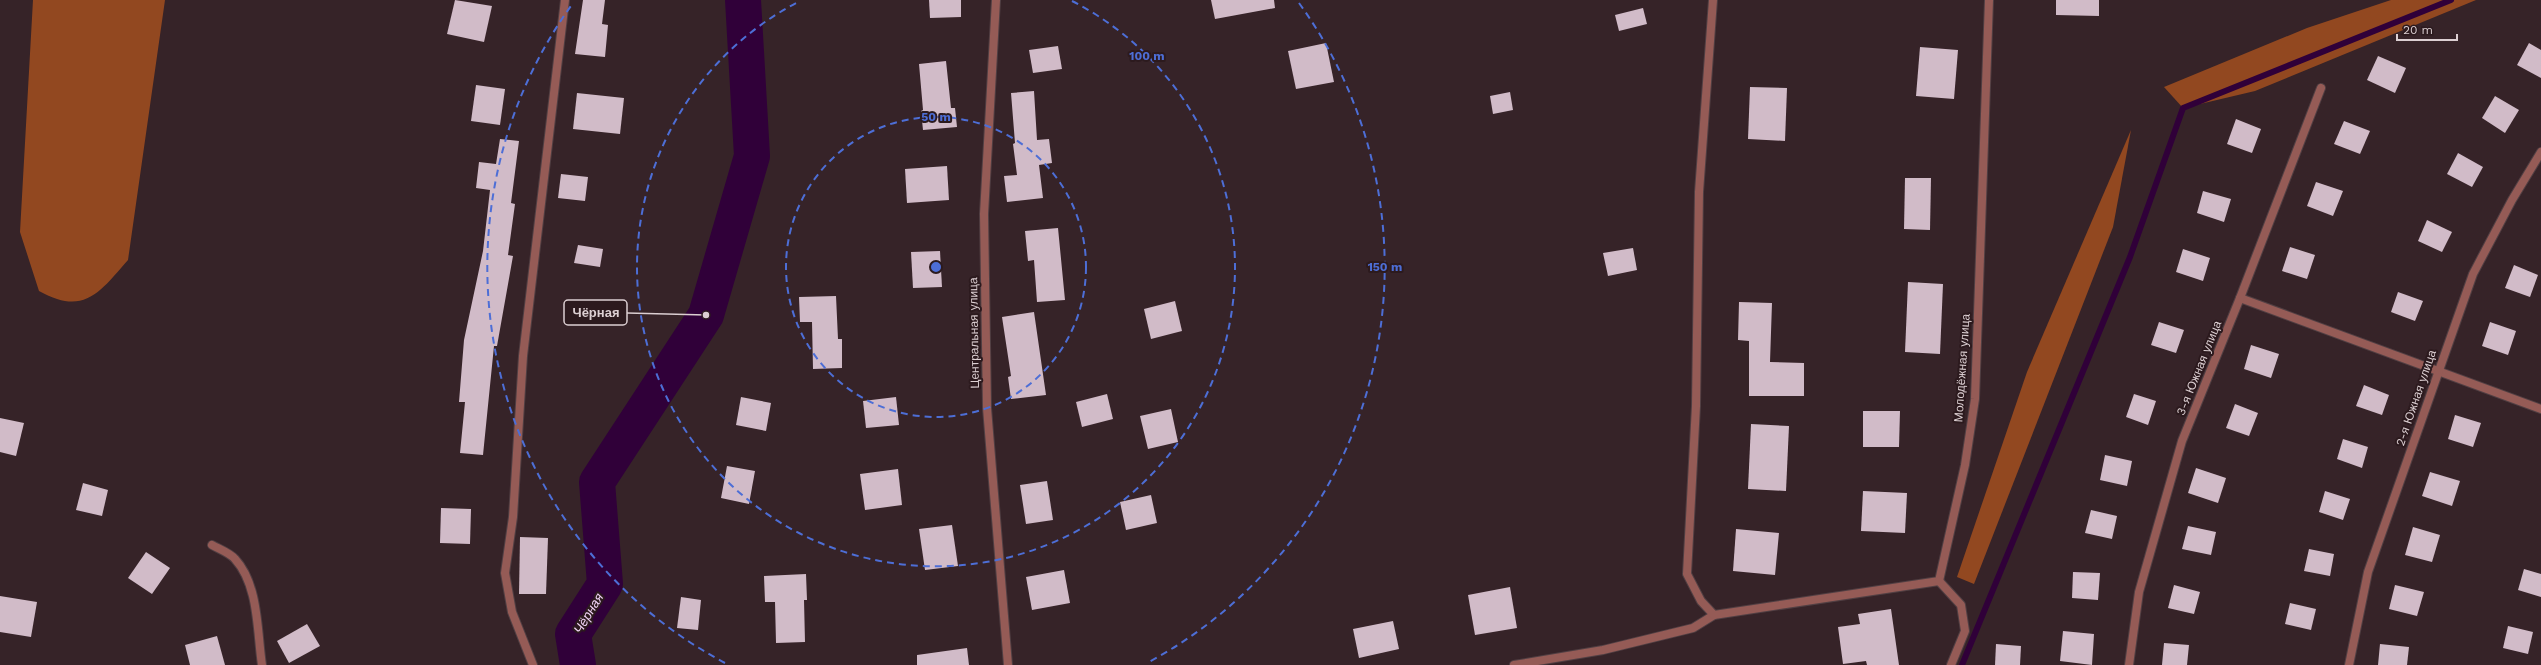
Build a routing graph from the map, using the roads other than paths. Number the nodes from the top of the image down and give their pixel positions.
1 (565, 0) edge
2 (996, 0) edge
3 (1713, 0) edge
4 (1989, 0) edge
5 (2321, 88) dead end
6 (2541, 152) edge
7 (2240, 298) junction
8 (2438, 372) junction
9 (2541, 409) edge
10 (212, 545) dead end
11 (1939, 581) junction
12 (1714, 615) junction
13 (262, 665) edge
14 (532, 665) edge
15 (1008, 665) edge
16 (1514, 665) edge
17 (1951, 665) edge
18 (2129, 665) edge
19 (2349, 665) edge

1 - 14 street
2 - 15 street, Центральная улица
3 - 12 street
4 - 11 street, Молодёжная улица
5 - 7 street, 3-я Южная улица
6 - 8 street, 2-я Южная улица
7 - 8 street
7 - 18 street, 3-я Южная улица
8 - 9 street
8 - 19 street, 2-я Южная улица
10 - 13 street
11 - 12 street
11 - 17 street
12 - 16 street

